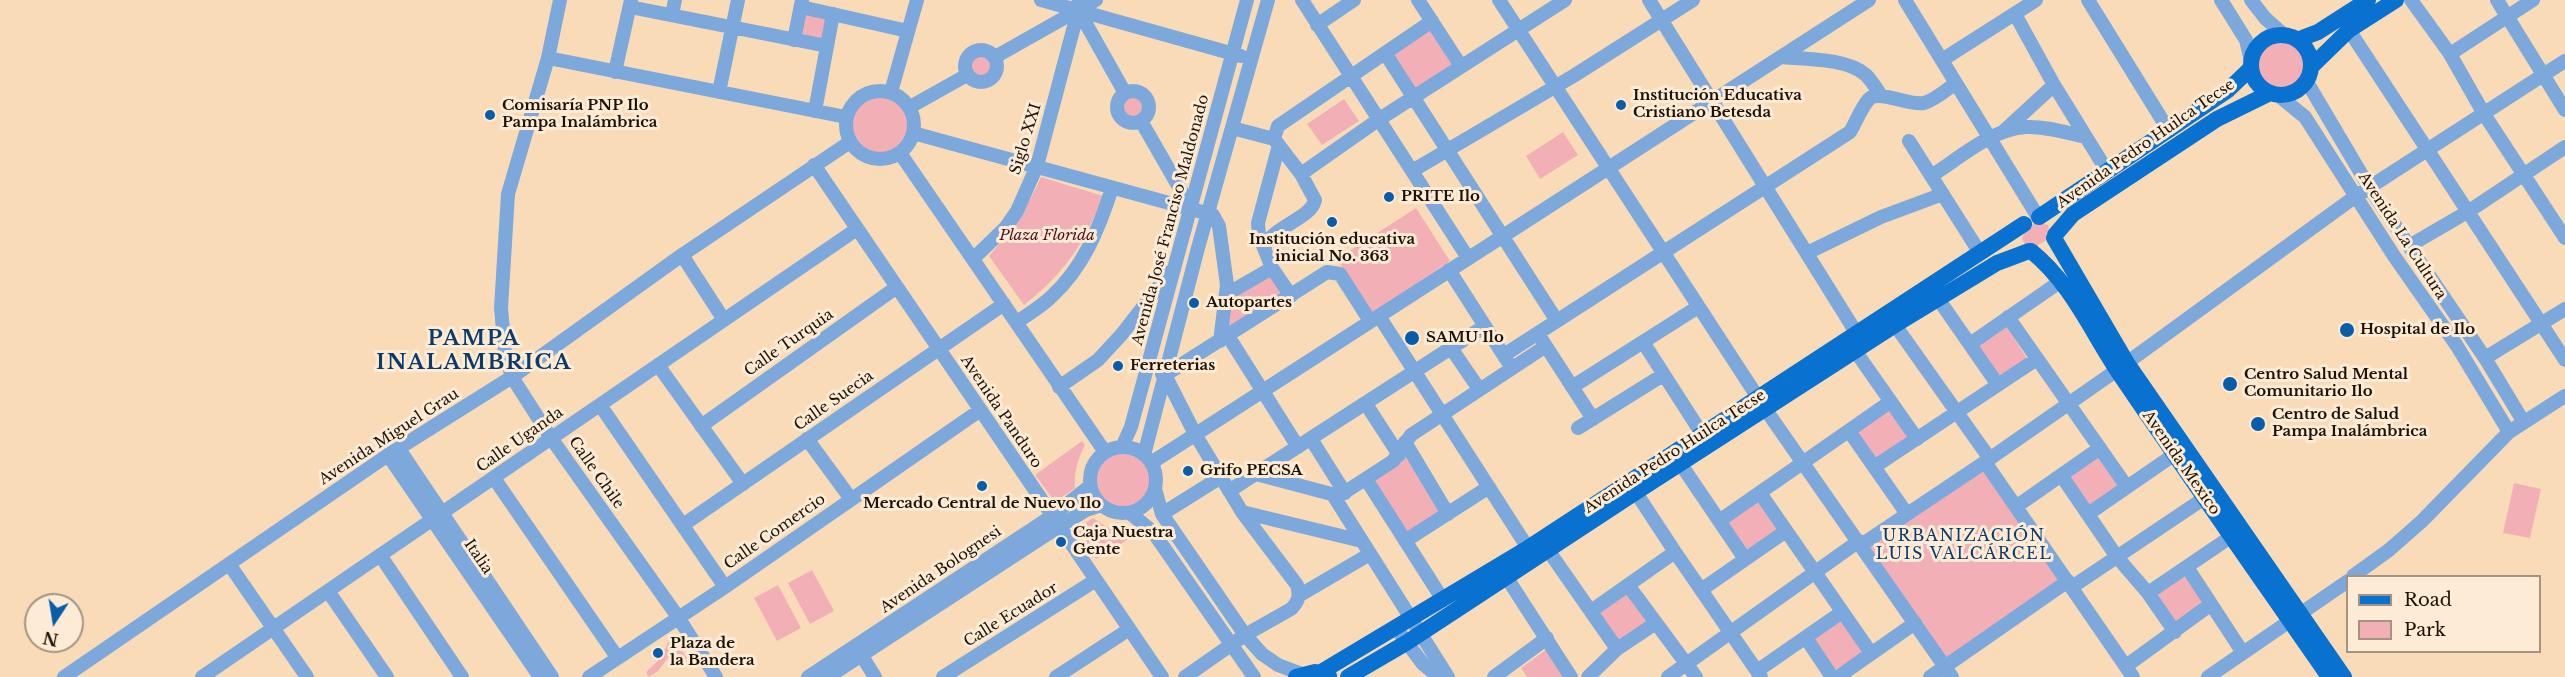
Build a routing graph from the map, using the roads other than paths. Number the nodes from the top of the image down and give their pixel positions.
1 (560, 0) edge
2 (675, 0) edge
3 (738, 0) edge
4 (916, 0) edge
5 (1041, 0) edge
6 (1096, 0) edge
7 (1247, 0) edge
8 (1268, 0) edge
9 (1302, 0) edge
10 (1418, 0) edge
11 (1499, 0) edge
12 (1565, 0) edge
13 (1649, 0) edge
14 (1693, 0) edge
15 (1869, 0) edge
16 (1905, 0) edge
17 (2036, 0) edge
18 (2088, 0) edge
19 (2222, 0) edge
20 (2251, 0) edge
21 (2368, 0) edge
22 (2396, 0) edge
23 (2411, 0) edge
24 (2497, 0) edge
25 (2534, 0) edge
26 (1350, 1) edge
27 (630, 3) edge
28 (802, 3) edge
29 (1077, 3) edge
30 (833, 14) junction
31 (2015, 14) junction
32 (672, 15) junction
33 (2509, 16) junction
34 (1662, 20) junction
35 (1432, 21) junction
36 (1317, 25) junction
37 (733, 28) junction
38 (1518, 29) junction
39 (2349, 30) junction
40 (908, 31) junction
41 (2291, 37) junction
42 (794, 40) junction
43 (827, 46) junction
44 (1385, 53) junction
45 (1233, 54) junction
46 (2450, 54) junction
47 (995, 57) junction
48 (1781, 57) junction
49 (548, 58) junction
50 (1252, 60) junction
51 (1942, 60) junction
52 (2565, 61) edge
53 (2251, 65) junction
54 (1461, 66) junction
55 (615, 72) junction
56 (2309, 74) junction
57 (967, 75) junction
58 (1350, 76) junction
59 (2542, 76) junction
60 (1956, 83) junction
61 (1555, 85) junction
62 (2054, 85) junction
63 (719, 92) junction
64 (891, 92) junction
65 (1125, 93) junction
66 (1880, 94) junction
67 (2274, 94) junction
68 (1413, 97) junction
69 (1712, 102) junction
70 (910, 107) junction
71 (2565, 110) edge
72 (815, 111) junction
73 (2484, 114) junction
74 (846, 117) junction
75 (1378, 120) junction
76 (1141, 122) junction
77 (1232, 128) junction
78 (2169, 131) junction
79 (914, 132) junction
80 (1996, 135) junction
81 (2086, 137) junction
82 (1909, 141) dead end
83 (850, 142) junction
84 (1276, 142) junction
85 (2565, 147) edge
86 (1447, 150) junction
87 (2428, 150) junction
88 (900, 153) junction
89 (814, 165) junction
90 (1037, 166) junction
91 (1607, 167) junction
92 (1412, 171) junction
93 (2107, 171) junction
94 (1301, 174) junction
95 (2523, 174) junction
96 (1931, 176) junction
97 (1766, 187) junction
98 (2369, 187) junction
99 (1112, 188) junction
100 (1943, 194) junction
101 (2356, 196) junction
102 (1191, 208) junction
103 (2469, 211) junction
104 (1208, 213) junction
105 (2034, 219) junction
106 (857, 229) junction
107 (1502, 236) junction
108 (2054, 237) junction
109 (2565, 238) edge
110 (2409, 246) junction
111 (1198, 248) junction
112 (1263, 248) junction
113 (2030, 251) junction
114 (1221, 252) junction
115 (1662, 252) junction
116 (1807, 253) junction
117 (1980, 253) junction
118 (682, 255) junction
119 (1468, 258) junction
120 (973, 260) junction
121 (1176, 263) junction
122 (1272, 268) junction
123 (1449, 270) junction
124 (2061, 281) junction
125 (897, 287) junction
126 (1227, 294) junction
127 (1291, 296) junction
128 (1939, 300) junction
129 (1004, 304) junction
130 (1698, 307) junction
131 (2565, 309) edge
132 (2008, 317) junction
133 (1374, 319) junction
134 (724, 320) junction
135 (1557, 321) junction
136 (1017, 322) junction
137 (2541, 323) junction
138 (1485, 326) junction
139 (1895, 326) junction
140 (1538, 333) junction
141 (1224, 339) junction
142 (1643, 342) junction
143 (1859, 343) junction
144 (1970, 345) junction
145 (1546, 346) junction
146 (938, 348) junction
147 (1451, 348) junction
148 (1504, 356) junction
149 (2485, 358) junction
150 (2037, 359) junction
151 (2565, 360) edge
152 (658, 365) junction
153 (2122, 367) junction
154 (1512, 368) junction
155 (1147, 369) junction
156 (1415, 373) junction
157 (1165, 375) junction
158 (1663, 375) junction
159 (512, 377) junction
160 (1998, 385) junction
161 (1059, 387) junction
162 (1572, 387) junction
163 (1479, 389) junction
164 (1263, 391) junction
165 (2565, 396) edge
166 (1890, 402) junction
167 (1762, 403) junction
168 (2068, 403) junction
169 (1366, 404) junction
170 (600, 405) junction
171 (979, 411) junction
172 (1957, 412) junction
173 (1442, 415) junction
174 (1593, 419) junction
175 (2523, 421) junction
176 (701, 426) junction
177 (1578, 428) dead end
178 (1849, 430) junction
179 (2509, 432) junction
180 (1195, 434) junction
181 (1702, 434) junction
182 (551, 438) junction
183 (1311, 439) junction
184 (1917, 439) junction
185 (807, 440) junction
186 (1405, 442) junction
187 (1122, 447) junction
188 (1298, 447) junction
189 (2100, 448) junction
190 (393, 452) junction
191 (1105, 452) junction
192 (2175, 454) junction
193 (1399, 455) junction
194 (1148, 459) junction
195 (1988, 460) junction
196 (1804, 462) junction
197 (1680, 463) junction
198 (1874, 467) junction
199 (1256, 474) junction
200 (2061, 475) junction
201 (1221, 477) junction
202 (495, 478) junction
203 (1366, 478) junction
204 (742, 484) junction
205 (1090, 486) junction
206 (1489, 487) junction
207 (1633, 487) junction
208 (2127, 487) junction
209 (1155, 489) junction
210 (1229, 491) junction
211 (1760, 492) junction
212 (1339, 494) junction
213 (2210, 494) junction
214 (851, 499) junction
215 (1101, 505) junction
216 (2017, 506) junction
217 (1242, 512) junction
218 (1130, 513) junction
219 (1162, 514) junction
220 (1448, 514) junction
221 (1906, 514) junction
222 (2088, 514) junction
223 (437, 516) junction
224 (1056, 521) junction
225 (1719, 521) junction
226 (683, 525) junction
227 (1786, 531) junction
228 (2232, 536) junction
229 (1362, 541) junction
230 (1406, 541) junction
231 (1860, 543) junction
232 (1537, 552) junction
233 (1675, 552) junction
234 (1370, 554) junction
235 (380, 555) junction
236 (2117, 557) junction
237 (1745, 559) junction
238 (228, 564) junction
239 (2187, 567) junction
240 (1815, 572) junction
241 (2354, 575) edge
242 (1507, 578) junction
243 (1096, 580) junction
244 (2346, 581) edge
245 (2070, 584) junction
246 (1629, 585) junction
247 (725, 587) junction
248 (1701, 590) junction
249 (328, 591) junction
250 (2148, 593) junction
251 (1300, 595) junction
252 (1443, 600) junction
253 (2210, 605) junction
254 (1591, 611) junction
255 (1842, 612) junction
256 (678, 617) junction
257 (2295, 618) junction
258 (1656, 623) junction
259 (1915, 623) junction
260 (1403, 624) junction
261 (273, 628) junction
262 (1128, 630) junction
263 (1730, 632) junction
264 (2175, 632) junction
265 (1245, 635) junction
266 (1806, 638) junction
267 (1413, 639) junction
268 (1547, 639) junction
269 (1231, 645) junction
270 (1617, 649) junction
271 (859, 651) junction
272 (1871, 653) junction
273 (2243, 653) junction
274 (617, 657) junction
275 (1686, 664) junction
276 (219, 672) edge
277 (1510, 672) edge
278 (1948, 672) edge
279 (2130, 672) edge
280 (1759, 674) edge
281 (1325, 675) edge
282 (1299, 676) edge
283 (64, 677) edge
284 (202, 677) edge
285 (307, 677) edge
286 (387, 677) edge
287 (462, 677) edge
288 (540, 677) edge
289 (552, 677) edge
290 (589, 677) edge
291 (717, 677) edge
292 (807, 677) edge
293 (828, 677) edge
294 (875, 677) edge
295 (943, 677) edge
296 (1056, 677) edge
297 (1162, 677) edge
298 (1185, 677) edge
299 (1254, 677) edge
300 (1348, 677) edge
301 (1438, 677) edge
302 (1448, 677) edge
303 (1494, 677) edge
304 (1571, 677) edge
305 (1588, 677) edge
306 (1668, 677) edge
307 (1696, 677) edge
308 (1832, 677) edge
309 (1838, 677) edge
310 (1930, 677) edge
311 (2208, 677) edge
312 (2329, 677) edge
313 (2344, 677) edge

1 - 49 street, Calle Chile
2 - 32 street
3 - 37 street
4 - 40 street
5 - 29 street
6 - 29 street
7 - 45 street, Avenida José Franciso Maldonado
8 - 50 street
9 - 36 street
10 - 35 street
11 - 38 street
12 - 38 street
13 - 34 street
14 - 34 street
15 - 48 street
16 - 51 street
17 - 31 street
18 - 78 street
19 - 53 street
20 - 41 street
21 - 41 main road
22 - 39 main road
23 - 46 street
24 - 33 street
25 - 33 street
26 - 36 street
27 - 32 street
27 - 55 street
28 - 30 street
28 - 42 street
29 - 45 street
29 - 47 street
29 - 65 street
29 - 90 street, Siglo XXI
30 - 40 street
30 - 43 street
31 - 51 street
31 - 62 street
32 - 37 street
33 - 46 street
33 - 59 street
34 - 61 street
34 - 69 street
35 - 44 street
35 - 54 street
36 - 58 street
37 - 42 street
37 - 63 street
38 - 54 street
38 - 61 street
39 - 56 main road
39 - 87 street
40 - 64 street
41 - 53 main road
41 - 56 main road
42 - 43 street
43 - 72 street
44 - 58 street
44 - 68 street
45 - 50 street
45 - 102 street, Avenida José Franciso Maldonado
46 - 73 street
47 - 57 street
47 - 57 street
48 - 66 street
48 - 69 street
49 - 55 street
49 - 159 street, Calle Chile
50 - 77 street
51 - 60 street
52 - 59 street
53 - 67 main road
53 - 78 main road, Avenida Pedro Huilca Tecse
54 - 68 street
55 - 63 street
56 - 67 main road
56 - 98 street, Avenida La Cultura
57 - 70 street
58 - 75 street
58 - 84 street
59 - 71 street
59 - 73 street
60 - 66 street
60 - 80 street
61 - 86 street
61 - 91 street
62 - 80 street
62 - 81 street
63 - 72 street
64 - 70 street
64 - 74 street
65 - 76 street
65 - 76 street
66 - 97 street
67 - 101 street, Avenida La Cultura
67 - 108 main road, Avenida Pedro Huilca Tecse
68 - 75 street
68 - 86 street
69 - 91 street
69 - 97 street
70 - 79 street
72 - 74 street
73 - 87 street
73 - 95 street
74 - 83 street
75 - 92 street
75 - 94 street
76 - 102 street
77 - 84 street
77 - 104 street
78 - 93 main road, Avenida Pedro Huilca Tecse
79 - 88 street
79 - 90 street
80 - 81 street
80 - 96 street
80 - 105 street
81 - 93 street
82 - 96 street
83 - 88 street
83 - 89 street, Avenida Miguel Grau
84 - 94 street
84 - 112 street
85 - 95 street
86 - 92 street
86 - 107 street
87 - 98 street
87 - 103 street
88 - 120 street
89 - 106 street, Avenida Panduro
89 - 118 street, Avenida Miguel Grau
90 - 99 street
90 - 120 street, Siglo XXI
91 - 107 street
91 - 115 street
92 - 119 street
93 - 105 main road, Avenida Pedro Huilca Tecse
94 - 112 street
95 - 103 street
95 - 109 street
96 - 100 street
97 - 115 street
97 - 116 street
98 - 101 street
98 - 110 street, Avenida La Cultura
99 - 102 street
99 - 136 street
100 - 116 street
100 - 117 street
101 - 153 street
101 - 179 street, Avenida La Cultura
102 - 104 street
102 - 121 street, Avenida José Franciso Maldonado
103 - 110 street
103 - 137 street
104 - 111 street
104 - 114 street
105 - 108 main road
105 - 113 main road
105 - 117 main road, Avenida Pedro Huilca Tecse
106 - 125 street, Avenida Panduro
106 - 134 street, Calle Uganda
107 - 119 street
107 - 135 street
108 - 113 main road
108 - 153 main road
110 - 149 street, Avenida La Cultura
111 - 114 street
111 - 157 street
112 - 122 street
113 - 124 main road, Avenida Mexico
113 - 128 main road, Avenida Pedro Huilca Tecse
114 - 126 street
115 - 130 street
115 - 135 street
116 - 143 street
117 - 143 main road, Avenida Pedro Huilca Tecse
118 - 134 street
118 - 159 street, Avenida Miguel Grau
119 - 123 street
120 - 129 street
121 - 155 street, Avenida José Franciso Maldonado
121 - 161 street
122 - 126 street
122 - 127 street
123 - 133 street
123 - 138 street
124 - 132 street
124 - 153 main road, Avenida Mexico
125 - 146 street, Avenida Panduro
125 - 176 street, Calle Turquia
126 - 141 street
127 - 133 street
127 - 141 street
128 - 139 main road, Avenida Pedro Huilca Tecse
128 - 144 street
129 - 136 street
129 - 146 street, Calle Suecia
130 - 142 street
130 - 167 street
131 - 137 street
132 - 144 street
132 - 150 street
133 - 156 street
133 - 164 street
134 - 152 street, Calle Uganda
135 - 140 street
136 - 161 street
137 - 149 street
137 - 151 street
138 - 147 street
138 - 148 street
139 - 143 main road, Avenida Pedro Huilca Tecse
139 - 172 street
140 - 145 street
140 - 148 street
141 - 157 street
141 - 164 street
142 - 158 street
142 - 162 street
143 - 166 street
143 - 167 main road, Avenida Pedro Huilca Tecse
144 - 160 street
145 - 154 street
145 - 162 street
146 - 171 street, Avenida Panduro
146 - 185 street, Calle Suecia
147 - 156 street
147 - 163 street
148 - 154 street
149 - 175 street, Avenida La Cultura
150 - 160 street
150 - 168 street
152 - 170 street, Calle Uganda
152 - 176 street
153 - 168 street
153 - 192 main road, Avenida Mexico
153 - 213 main road
154 - 163 street
155 - 157 street
155 - 187 street, Avenida José Franciso Maldonado
156 - 169 street
156 - 173 street
157 - 180 street
157 - 194 street
158 - 174 street
158 - 181 street
159 - 182 street, Calle Chile
159 - 190 street, Avenida Miguel Grau
160 - 172 street
161 - 191 street
162 - 174 street
163 - 173 street
164 - 180 street
164 - 188 street
165 - 175 street
166 - 178 street
166 - 184 street
167 - 181 main road, Avenida Pedro Huilca Tecse
167 - 196 street
167 - 197 main road, Avenida Pedro Huilca Tecse
168 - 189 street
168 - 195 street
169 - 183 street
169 - 193 street
170 - 182 street, Calle Uganda
170 - 226 street
171 - 214 street, Calle Comercio
171 - 224 street, Avenida Panduro
172 - 184 street
172 - 195 street
173 - 186 street
173 - 206 street
174 - 177 street
175 - 179 street
176 - 204 street
178 - 196 street
178 - 198 street
179 - 241 street
180 - 194 street
180 - 201 street
181 - 207 main road, Avenida Pedro Huilca Tecse
182 - 202 street, Calle Uganda
182 - 256 street, Calle Chile
183 - 188 street
183 - 212 street
184 - 198 street
185 - 204 street, Calle Suecia
185 - 214 street
186 - 193 street
186 - 220 street
187 - 191 street
187 - 194 street
188 - 199 street
189 - 200 street
189 - 208 street
190 - 223 street
190 - 238 street, Avenida Miguel Grau
191 - 205 street
192 - 208 street
192 - 213 main road, Avenida Mexico
193 - 203 street
194 - 209 street
195 - 216 street
195 - 221 street
196 - 211 street
196 - 231 street
197 - 207 main road, Avenida Pedro Huilca Tecse
197 - 225 street
198 - 221 street
199 - 210 street
199 - 212 street
200 - 216 street
200 - 222 street
201 - 210 street
201 - 219 street
202 - 223 street, Calle Uganda
202 - 274 street
203 - 212 street
203 - 230 street
204 - 226 street, Calle Suecia
205 - 215 street
205 - 224 street, Avenida Bolognesi
206 - 220 street
206 - 232 street
207 - 232 main road, Avenida Pedro Huilca Tecse
207 - 233 street
208 - 222 street
209 - 218 street
209 - 219 street
210 - 217 street
211 - 225 street
211 - 227 street
212 - 229 street
213 - 228 main road, Avenida Mexico
213 - 236 street
213 - 257 main road
214 - 247 street, Calle Comercio
215 - 218 street
215 - 224 street, Avenida Bolognesi
216 - 245 street
217 - 229 street
217 - 251 street
218 - 269 street
219 - 265 street
220 - 230 street
221 - 231 street
222 - 236 street
223 - 235 street, Calle Uganda
223 - 288 street, Italia
223 - 289 street
224 - 243 street, Avenida Panduro
224 - 271 street, Avenida Bolognesi
225 - 237 street
226 - 247 street
227 - 237 street
227 - 240 street
228 - 239 street
228 - 257 main road, Avenida Mexico
229 - 234 street
230 - 252 street
231 - 240 street
231 - 259 street
232 - 242 main road, Avenida Pedro Huilca Tecse
232 - 252 main road, Avenida Pedro Huilca Tecse
232 - 254 street
233 - 246 street
233 - 248 street
234 - 251 street
234 - 260 street
235 - 249 street, Calle Uganda
235 - 287 street
236 - 245 street
236 - 250 street
237 - 248 street
238 - 261 street
238 - 283 street, Avenida Miguel Grau
239 - 250 street
239 - 253 street
240 - 255 street
240 - 263 street
242 - 267 main road, Avenida Pedro Huilca Tecse
242 - 268 street
243 - 262 street, Avenida Panduro
243 - 295 street, Calle Ecuador
244 - 257 street
245 - 278 street
245 - 279 street
246 - 254 street
246 - 258 street
247 - 256 street, Calle Comercio
248 - 263 street
249 - 261 street, Calle Uganda
249 - 286 street
250 - 264 street
251 - 265 street
252 - 260 main road, Avenida Pedro Huilca Tecse
253 - 264 street
253 - 273 street
254 - 270 street
255 - 266 street
255 - 272 street
256 - 274 street, Calle Comercio
256 - 291 street, Calle Chile
257 - 273 street
257 - 312 main road, Avenida Mexico
257 - 313 main road
258 - 270 street
258 - 275 street
259 - 272 street
259 - 278 street
260 - 267 street
260 - 281 main road, Avenida Pedro Huilca Tecse
261 - 276 street, Calle Uganda
261 - 285 street
262 - 296 street
262 - 297 street, Avenida Panduro
263 - 275 street
263 - 280 street
264 - 279 street
265 - 269 street
265 - 282 street
266 - 280 street
266 - 308 street
267 - 300 main road, Avenida Pedro Huilca Tecse
267 - 301 street
267 - 302 street
268 - 277 street
268 - 304 street
269 - 298 street
269 - 299 street
270 - 305 street
271 - 292 street, Avenida Bolognesi
271 - 293 street, Avenida Bolognesi
271 - 294 street
272 - 309 street
273 - 311 street
274 - 290 street, Calle Comercio
275 - 306 street
275 - 307 street
276 - 284 street, Calle Uganda
277 - 303 street
278 - 310 street
281 - 282 main road

